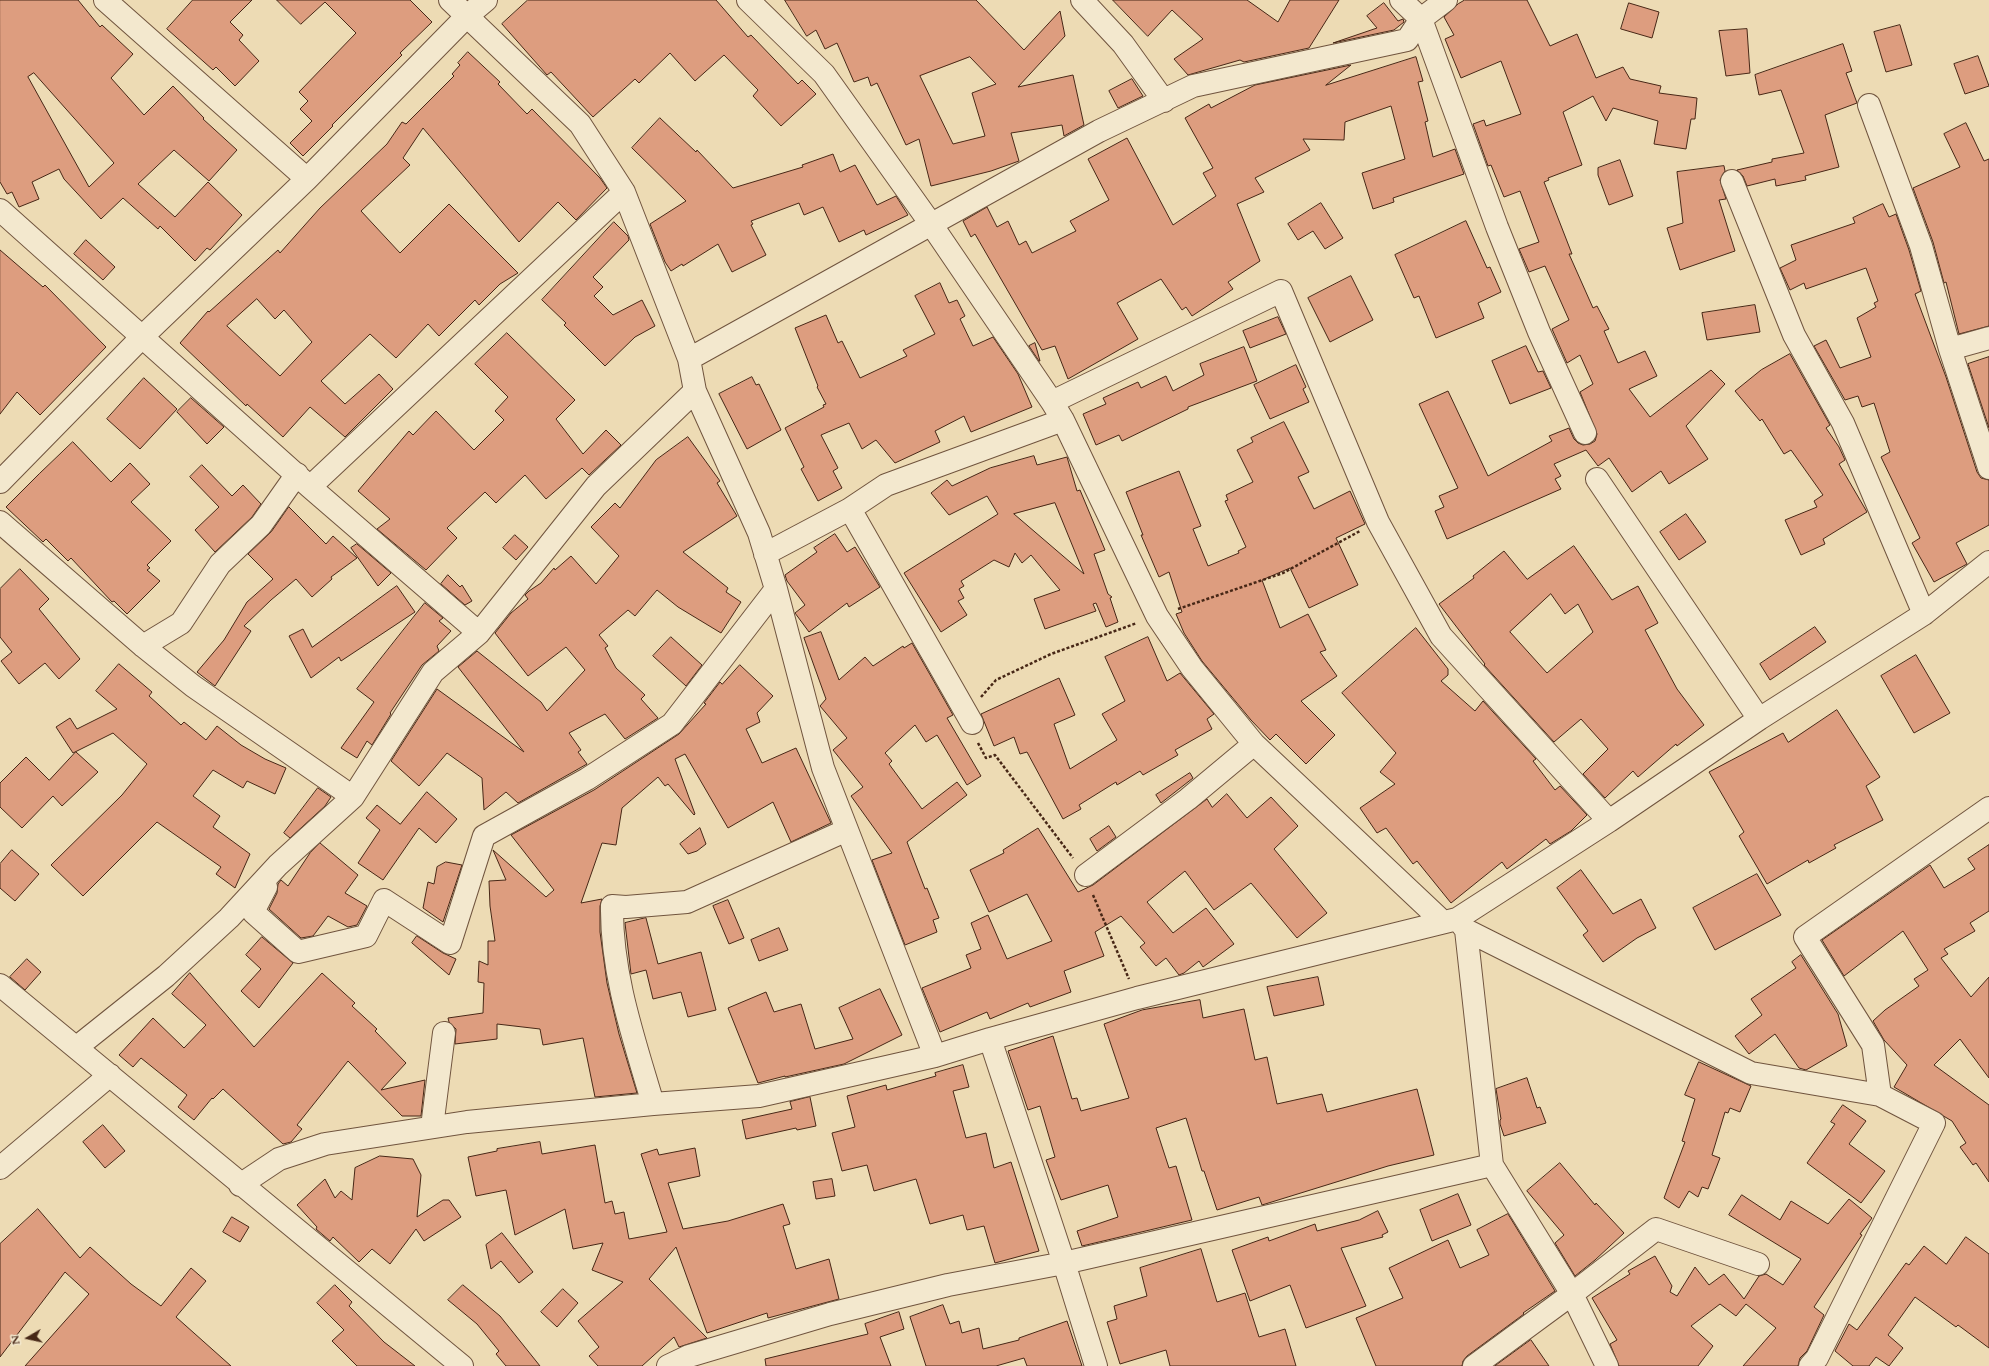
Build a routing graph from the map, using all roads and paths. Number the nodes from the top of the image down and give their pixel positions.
1 (105, 0) edge
2 (450, 0) edge
3 (486, 0) edge
4 (748, 0) edge
5 (1082, 0) edge
6 (1401, 0) edge
7 (1446, 0) edge
8 (467, 16) junction
9 (1421, 19) junction
10 (1164, 101) junction
11 (1869, 105) dead end
12 (307, 179) junction
13 (1732, 181) dead end
14 (624, 192) junction
15 (0, 210) edge
16 (931, 224) junction
17 (143, 336) junction
18 (1989, 338) edge
19 (1950, 349) junction
20 (689, 359) junction
21 (695, 391) junction
22 (1057, 411) junction
23 (1585, 433) dead end
24 (1989, 468) edge
25 (1597, 479) dead end
26 (303, 480) junction
27 (0, 482) edge
28 (850, 510) junction
29 (0, 522) edge
30 (1378, 522) junction
31 (765, 554) junction
32 (1989, 562) edge
33 (776, 589) junction
34 (1924, 614) junction
35 (1157, 616) junction
36 (479, 633) junction
37 (144, 646) junction
38 (1759, 719) junction
39 (972, 723) junction
40 (1254, 744) junction
41 (352, 798) junction
42 (1989, 808) edge
43 (1609, 821) junction
44 (847, 830) junction
45 (278, 865) junction
46 (1086, 875) junction
47 (1455, 923) junction
48 (0, 985) edge
49 (1137, 998) junction
50 (444, 1033) dead end
51 (990, 1039) junction
52 (77, 1047) junction
53 (935, 1056) junction
54 (110, 1075) junction
55 (1880, 1095) junction
56 (653, 1104) junction
57 (432, 1127) junction
58 (1492, 1165) junction
59 (0, 1168) edge
60 (240, 1185) junction
61 (1064, 1263) junction
62 (1758, 1264) dead end
63 (1572, 1294) junction
64 (458, 1365) edge
65 (668, 1366) edge
66 (1096, 1366) edge
67 (1474, 1366) edge
68 (1607, 1366) edge
69 (1810, 1366) edge

1 - 12 street
2 - 8 street
3 - 8 street
4 - 16 street
5 - 10 street
6 - 9 street
7 - 9 street
8 - 12 street
8 - 14 street
9 - 10 street
9 - 23 street
10 - 16 street
11 - 19 street
12 - 17 street
13 - 34 street
14 - 20 street
14 - 26 street
15 - 17 street
16 - 20 street
16 - 22 street
17 - 26 street
17 - 27 street
18 - 19 street
19 - 24 street
20 - 21 street
21 - 31 street
21 - 36 street
22 - 28 street
22 - 30 street
22 - 35 street
25 - 38 street
26 - 36 street
26 - 37 street
28 - 31 street
28 - 39 street
29 - 37 street
30 - 35 path
30 - 43 street
31 - 33 street
32 - 34 street
33 - 44 street
33 - 45 street
34 - 38 street
35 - 39 path
35 - 40 street
36 - 41 street
37 - 41 street
38 - 43 street
39 - 46 path
40 - 46 street
40 - 47 street
41 - 45 street
42 - 55 street
43 - 47 street
44 - 53 street
44 - 56 street
45 - 52 street
46 - 49 path
47 - 49 street
47 - 55 street
47 - 58 street
48 - 52 street
49 - 51 street
50 - 57 street
51 - 53 street
51 - 61 street
52 - 54 street
53 - 56 street
54 - 59 street
54 - 60 street
55 - 69 street
56 - 57 street
57 - 60 street
58 - 61 street
58 - 63 street
60 - 64 street
61 - 65 street
61 - 66 street
62 - 63 street
63 - 67 street
63 - 68 street

